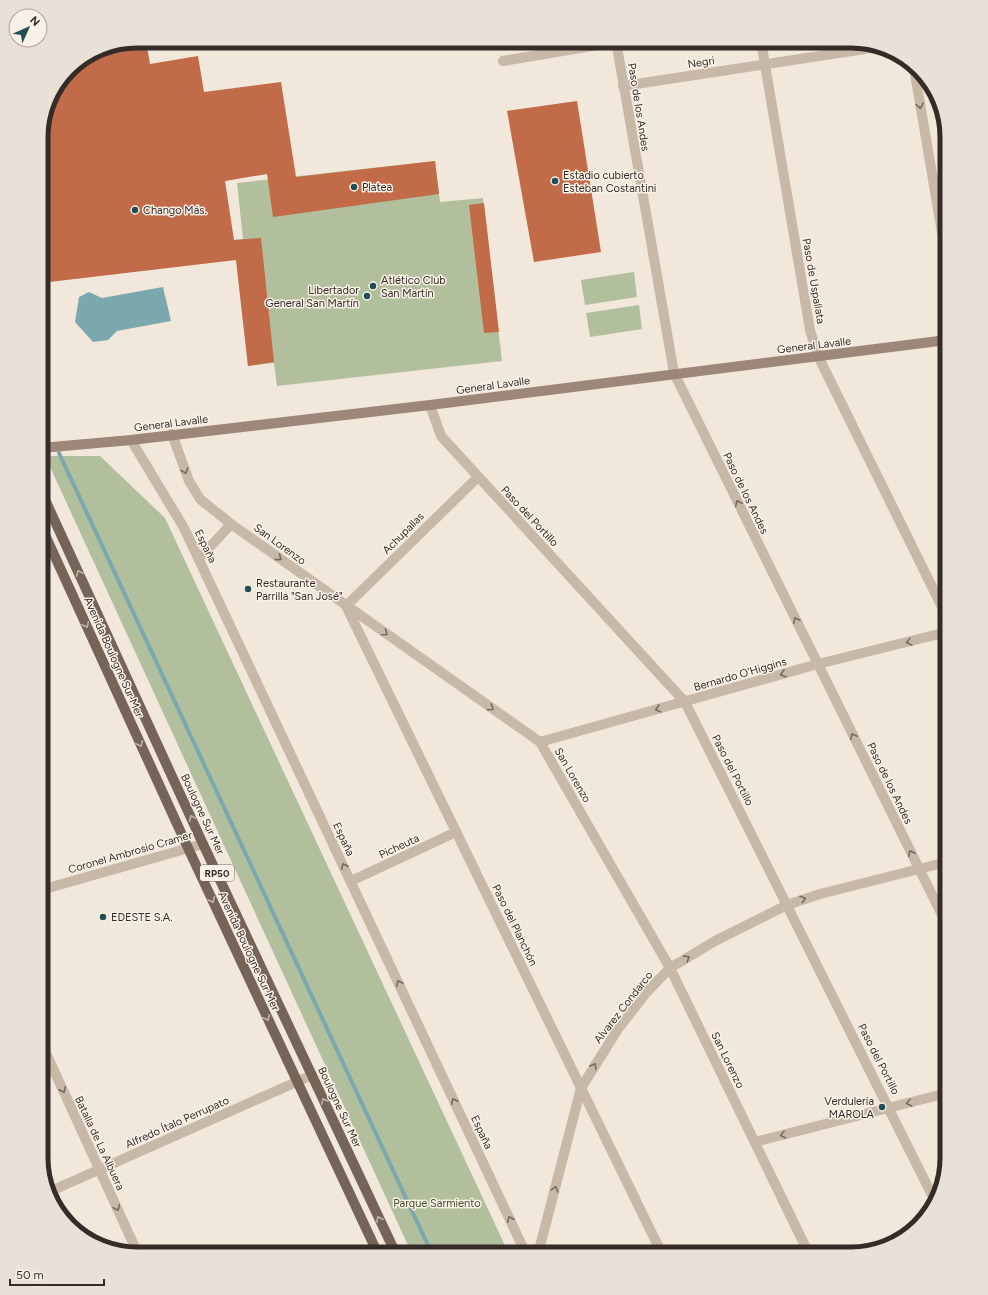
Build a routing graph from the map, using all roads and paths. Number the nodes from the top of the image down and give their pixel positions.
1 (576, 48) edge
2 (617, 48) edge
3 (762, 48) edge
4 (866, 50) edge
5 (503, 61) dead end
6 (765, 64) junction
7 (915, 75) edge
8 (623, 86) junction
9 (940, 221) edge
10 (940, 341) edge
11 (818, 356) junction
12 (674, 373) junction
13 (430, 406) junction
14 (172, 434) junction
15 (131, 440) junction
16 (48, 447) edge
17 (478, 477) junction
18 (48, 506) edge
19 (230, 524) junction
20 (48, 541) edge
21 (199, 559) junction
22 (940, 603) edge
23 (346, 606) junction
24 (940, 634) edge
25 (818, 664) junction
26 (685, 702) junction
27 (540, 742) junction
28 (456, 832) junction
29 (203, 844) junction
30 (188, 848) junction
31 (940, 864) edge
32 (919, 869) junction
33 (351, 881) junction
34 (48, 888) edge
35 (787, 905) junction
36 (940, 912) edge
37 (670, 968) junction
38 (48, 1057) edge
39 (312, 1075) junction
40 (297, 1081) junction
41 (581, 1088) junction
42 (940, 1095) edge
43 (890, 1108) junction
44 (755, 1142) junction
45 (99, 1170) junction
46 (54, 1190) edge
47 (932, 1194) edge
48 (135, 1247) edge
49 (375, 1247) edge
50 (393, 1247) edge
51 (523, 1247) edge
52 (540, 1247) edge
53 (659, 1247) edge
54 (806, 1247) edge

1 - 5 street
2 - 8 street, Paso de los Andes
3 - 6 street, Paso de Uspallata
4 - 6 street, Negri
6 - 8 street, Negri
6 - 11 street, Paso de Uspallata
7 -> 9 street
8 - 12 street, Paso de los Andes
10 - 11 main road, General Lavalle
11 - 12 main road, General Lavalle
11 - 22 street, Paso de Uspallata
12 - 13 main road, General Lavalle
25 -> 12 street, Paso de los Andes
13 - 14 main road, General Lavalle
13 - 17 street, Paso del Portillo
14 - 15 main road, General Lavalle
14 -> 19 street, San Lorenzo
15 - 16 main road, General Lavalle
15 - 21 street, España
17 - 23 street, Achupallas
17 - 26 street, Paso del Portillo
29 -> 18 main road, Boulogne Sur Mer / RP50
19 - 21 street
19 -> 23 street, San Lorenzo
20 -> 30 main road, Avenida Boulogne Sur Mer / RP50
33 -> 21 street, España
23 -> 27 street, San Lorenzo
23 - 28 street, Paso del Planchón
24 -> 25 street, Bernardo O'Higgins
25 -> 26 street, Bernardo O'Higgins
32 -> 25 street, Paso de los Andes
26 -> 27 street, Bernardo O'Higgins
26 - 35 street, Paso del Portillo
27 - 37 street, San Lorenzo
28 - 33 street, Picheuta
28 - 41 street, Paso del Planchón
29 - 30 street, Coronel Ambrosio Cramer
29 - 39 main road, Boulogne Sur Mer / RP50
30 - 34 street, Coronel Ambrosio Cramer
30 -> 40 main road, Avenida Boulogne Sur Mer / RP50
31 - 32 street, Alvarez Condarco
35 -> 32 street, Alvarez Condarco
32 - 36 street, Paso de los Andes
51 -> 33 street, España
37 -> 35 street, Alvarez Condarco
35 - 43 street, Paso del Portillo
41 -> 37 street, Alvarez Condarco
37 - 44 street, San Lorenzo
38 -> 45 street, Batalla de La Albuera
39 - 40 street, Alfredo Ítalo Perrupato
50 -> 39 main road, Boulogne Sur Mer / RP50
40 - 45 street, Alfredo Ítalo Perrupato
40 - 49 main road, Avenida Boulogne Sur Mer / RP50
52 -> 41 street, Alvarez Condarco
41 - 53 street, Paso del Planchón
42 -> 43 street
43 -> 44 street
43 - 47 street, Paso del Portillo
44 - 54 street, San Lorenzo
45 - 46 street, Alfredo Ítalo Perrupato
45 -> 48 street, Batalla de La Albuera

